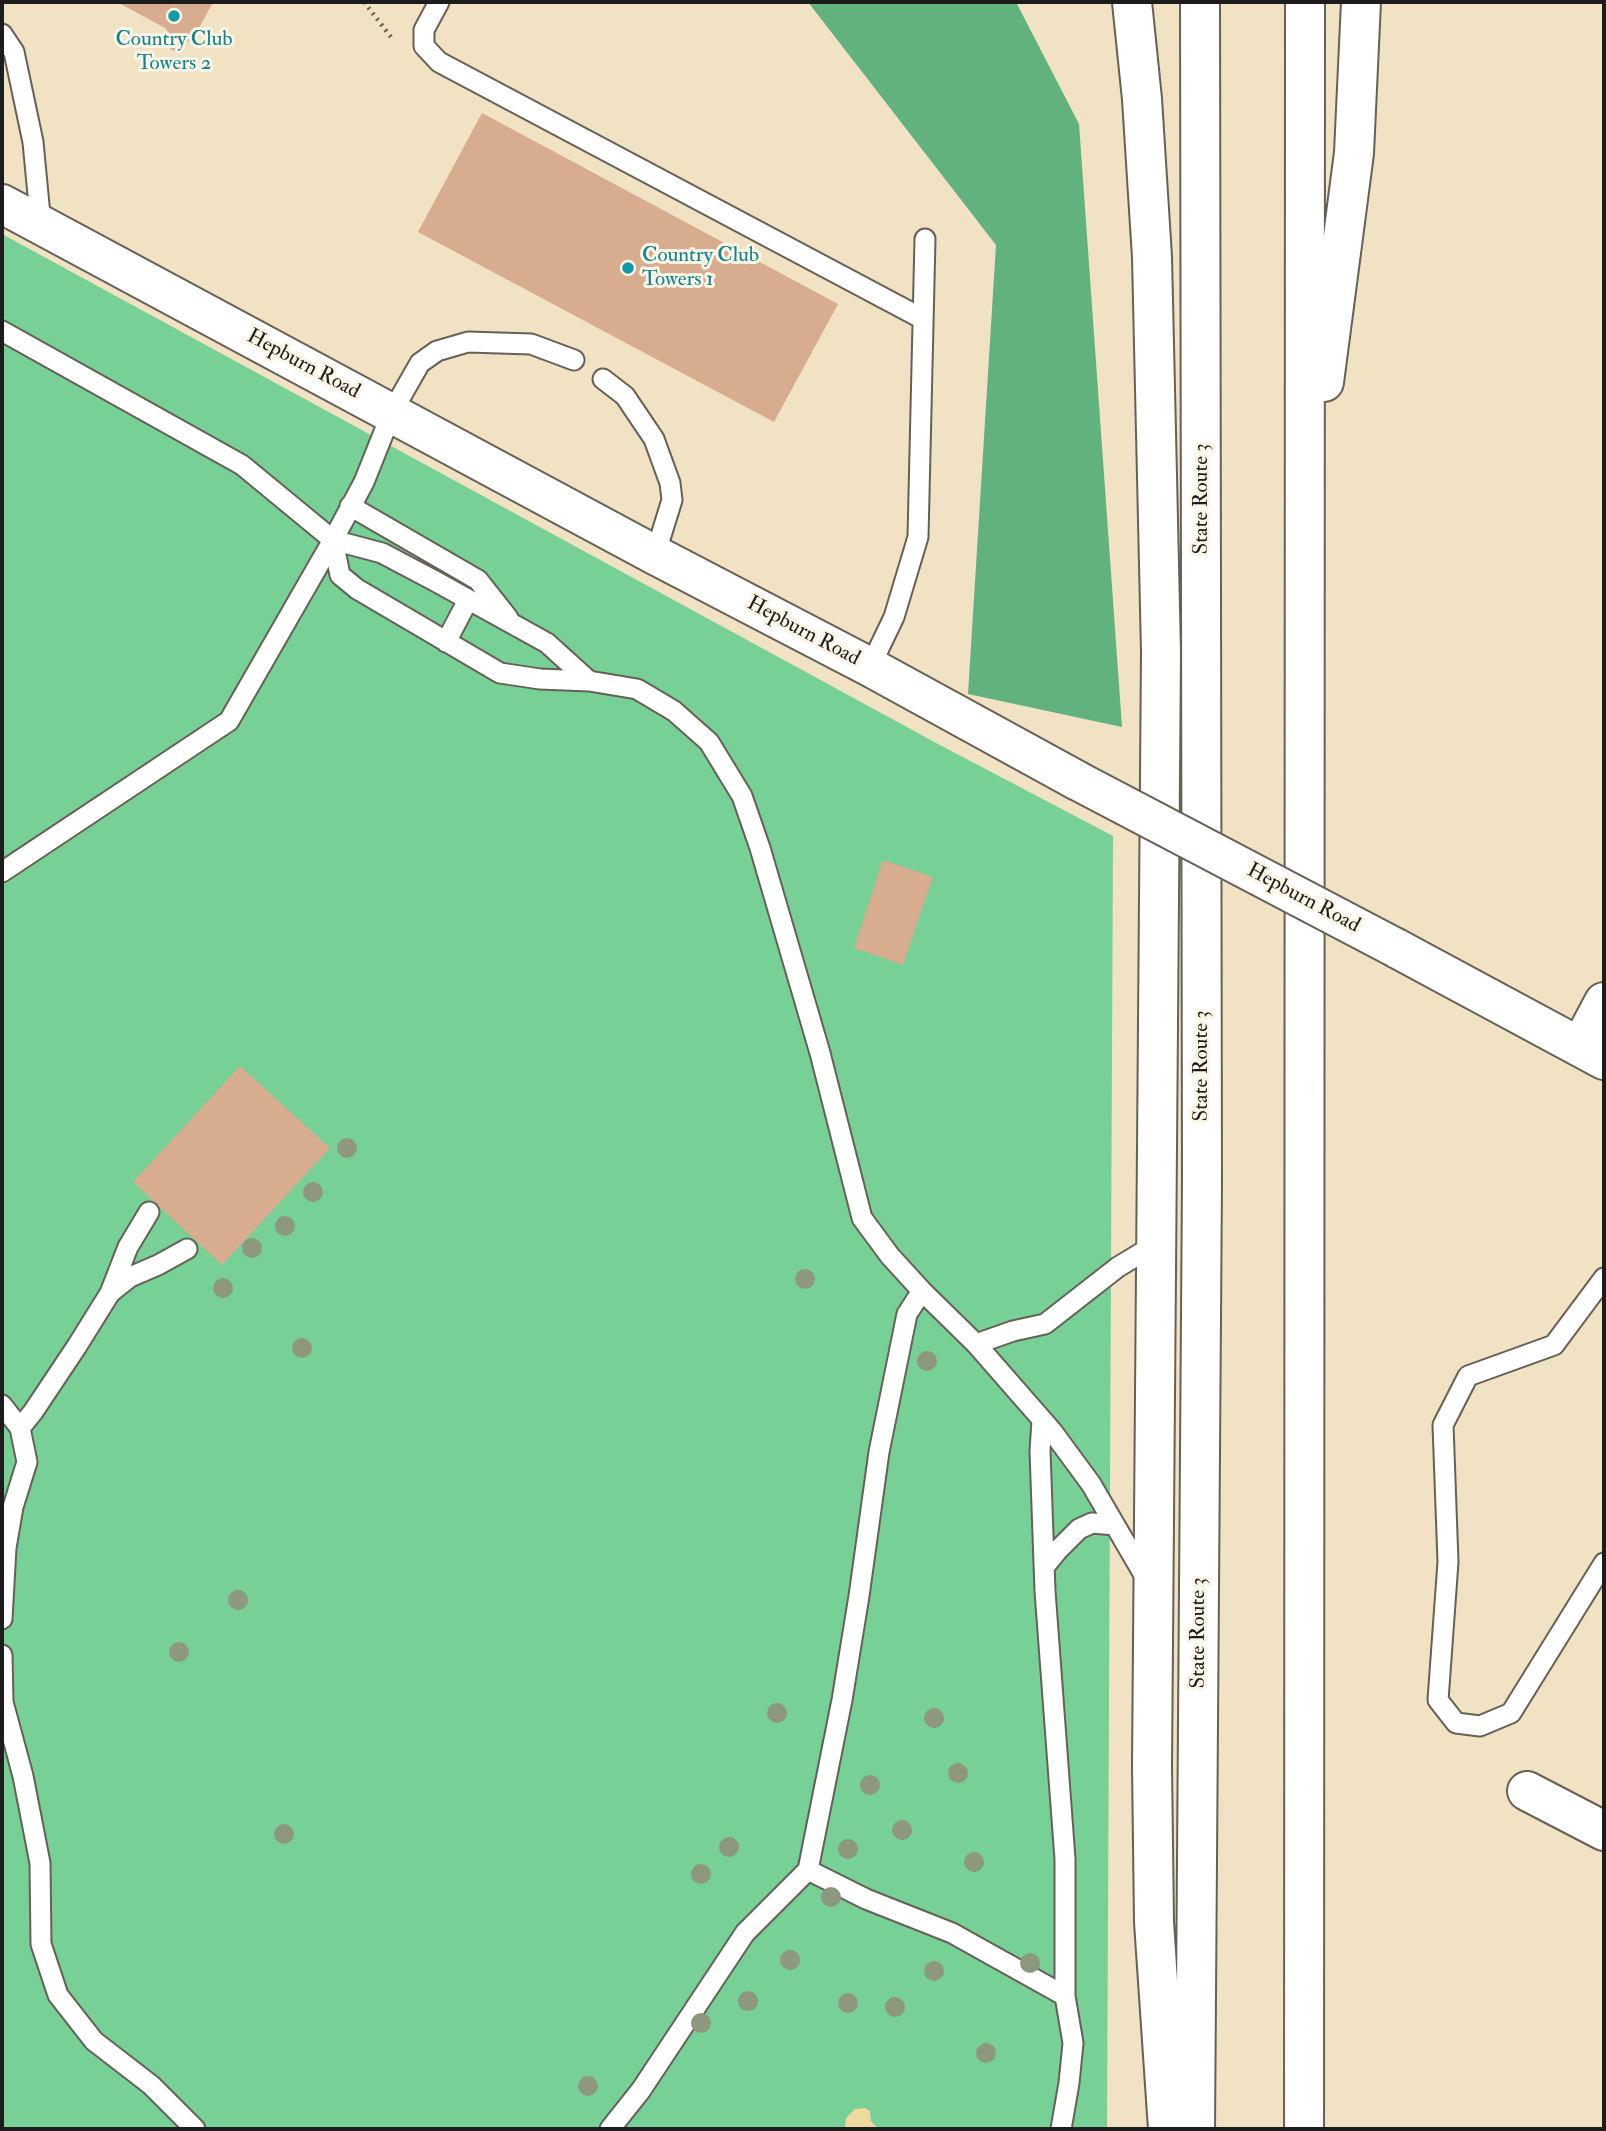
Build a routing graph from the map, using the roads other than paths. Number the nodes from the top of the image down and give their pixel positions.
1 (439, 2) edge
2 (1132, 2) edge
3 (1200, 2) edge
4 (1305, 2) edge
5 (1361, 2) edge
6 (2, 34) edge
7 (2, 204) edge
8 (41, 226) junction
9 (925, 239) dead end
10 (923, 319) junction
11 (2, 331) edge
12 (574, 360) dead end
13 (603, 379) dead end
14 (392, 412) junction
15 (350, 506) junction
16 (333, 540) junction
17 (1304, 540) junction
18 (655, 555) junction
19 (468, 600) junction
20 (516, 626) junction
21 (446, 642) junction
22 (870, 667) junction
23 (589, 681) junction
24 (2, 872) edge
25 (1604, 1002) edge
26 (1592, 1053) edge
27 (149, 1212) dead end
28 (1156, 1244) junction
29 (187, 1249) dead end
30 (1604, 1278) edge
31 (922, 1291) junction
32 (110, 1293) junction
33 (976, 1344) junction
34 (2, 1405) edge
35 (1042, 1420) junction
36 (20, 1428) junction
37 (1115, 1525) junction
38 (1604, 1563) edge
39 (1045, 1566) junction
40 (1153, 1591) junction
41 (2, 1619) edge
42 (2, 1655) edge
43 (2, 1703) edge
44 (1527, 1791) dead end
45 (1604, 1831) edge
46 (808, 1870) junction
47 (1065, 1996) junction
48 (195, 2129) edge
49 (610, 2129) edge
50 (1061, 2129) edge
51 (1168, 2129) edge
52 (1195, 2129) edge
53 (1304, 2129) edge

1 - 10 lane
2 - 28 main road
3 - 52 main road, State Route 3
4 - 17 main road
5 - 17 main road
6 - 8 lane
7 - 8 main road, Hepburn Road
8 - 14 main road, Hepburn Road
9 - 10 lane
10 - 22 lane
11 - 16 lane
12 - 14 lane
13 - 18 lane
14 - 15 lane
14 - 18 main road, Hepburn Road
15 - 16 lane
15 - 20 lane
16 - 19 lane
16 - 21 lane
16 - 24 lane
17 - 53 main road
18 - 22 main road, Hepburn Road
19 - 20 lane
19 - 21 lane
20 - 23 lane
21 - 23 lane
22 - 26 main road, Hepburn Road, bridge
23 - 31 lane
25 - 26 main road
27 - 32 lane
28 - 33 lane
28 - 40 main road
29 - 32 lane
30 - 38 lane
31 - 33 lane
31 - 46 lane
32 - 36 lane
33 - 35 lane
34 - 36 lane
35 - 37 lane
35 - 39 lane
36 - 41 lane
37 - 39 lane
37 - 40 lane
39 - 47 lane
40 - 51 main road
42 - 43 lane
43 - 48 lane
44 - 45 main road
46 - 47 lane
46 - 49 lane
47 - 50 lane

